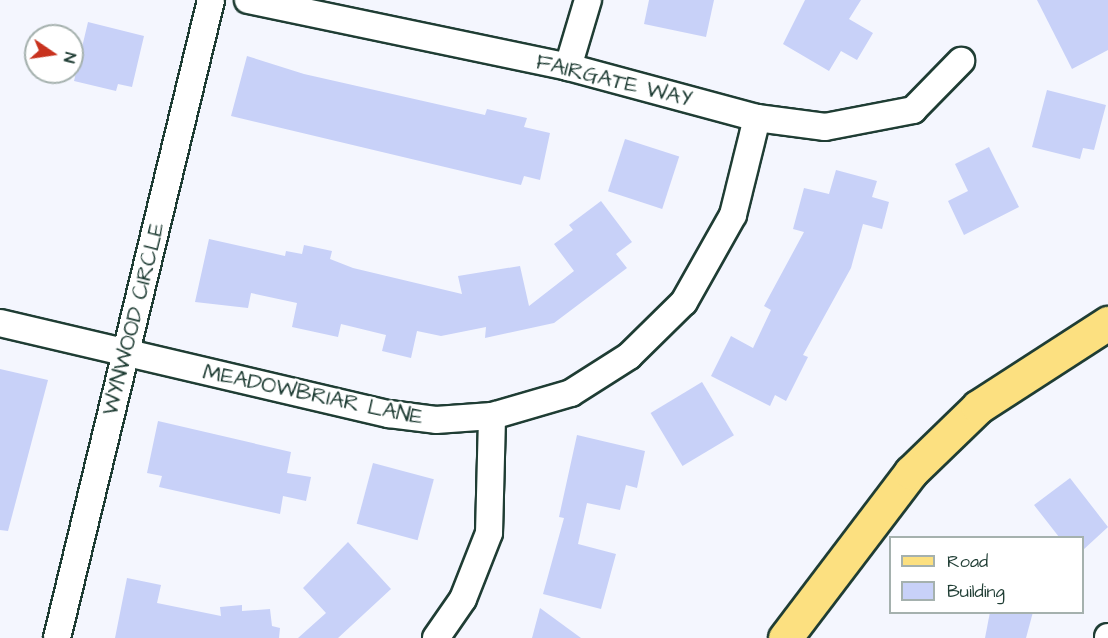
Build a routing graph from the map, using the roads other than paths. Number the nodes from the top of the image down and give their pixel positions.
1 (211, 0) edge
2 (248, 0) edge
3 (588, 0) edge
4 (961, 62) dead end
5 (568, 67) junction
6 (757, 118) junction
7 (1108, 322) edge
8 (0, 323) edge
9 (125, 355) junction
10 (492, 416) junction
11 (57, 638) edge
12 (436, 638) edge
13 (785, 638) edge

1 - 9 street, WYNWOOD CIRCLE
2 - 5 street, FAIRGATE WAY
3 - 5 street
4 - 6 street, FAIRGATE WAY
5 - 6 street, FAIRGATE WAY
6 - 10 street, MEADOWBRIAR LANE
7 - 13 main road
8 - 9 street, MEADOWBRIAR LANE
9 - 10 street, MEADOWBRIAR LANE
9 - 11 street, WYNWOOD CIRCLE
10 - 12 street

